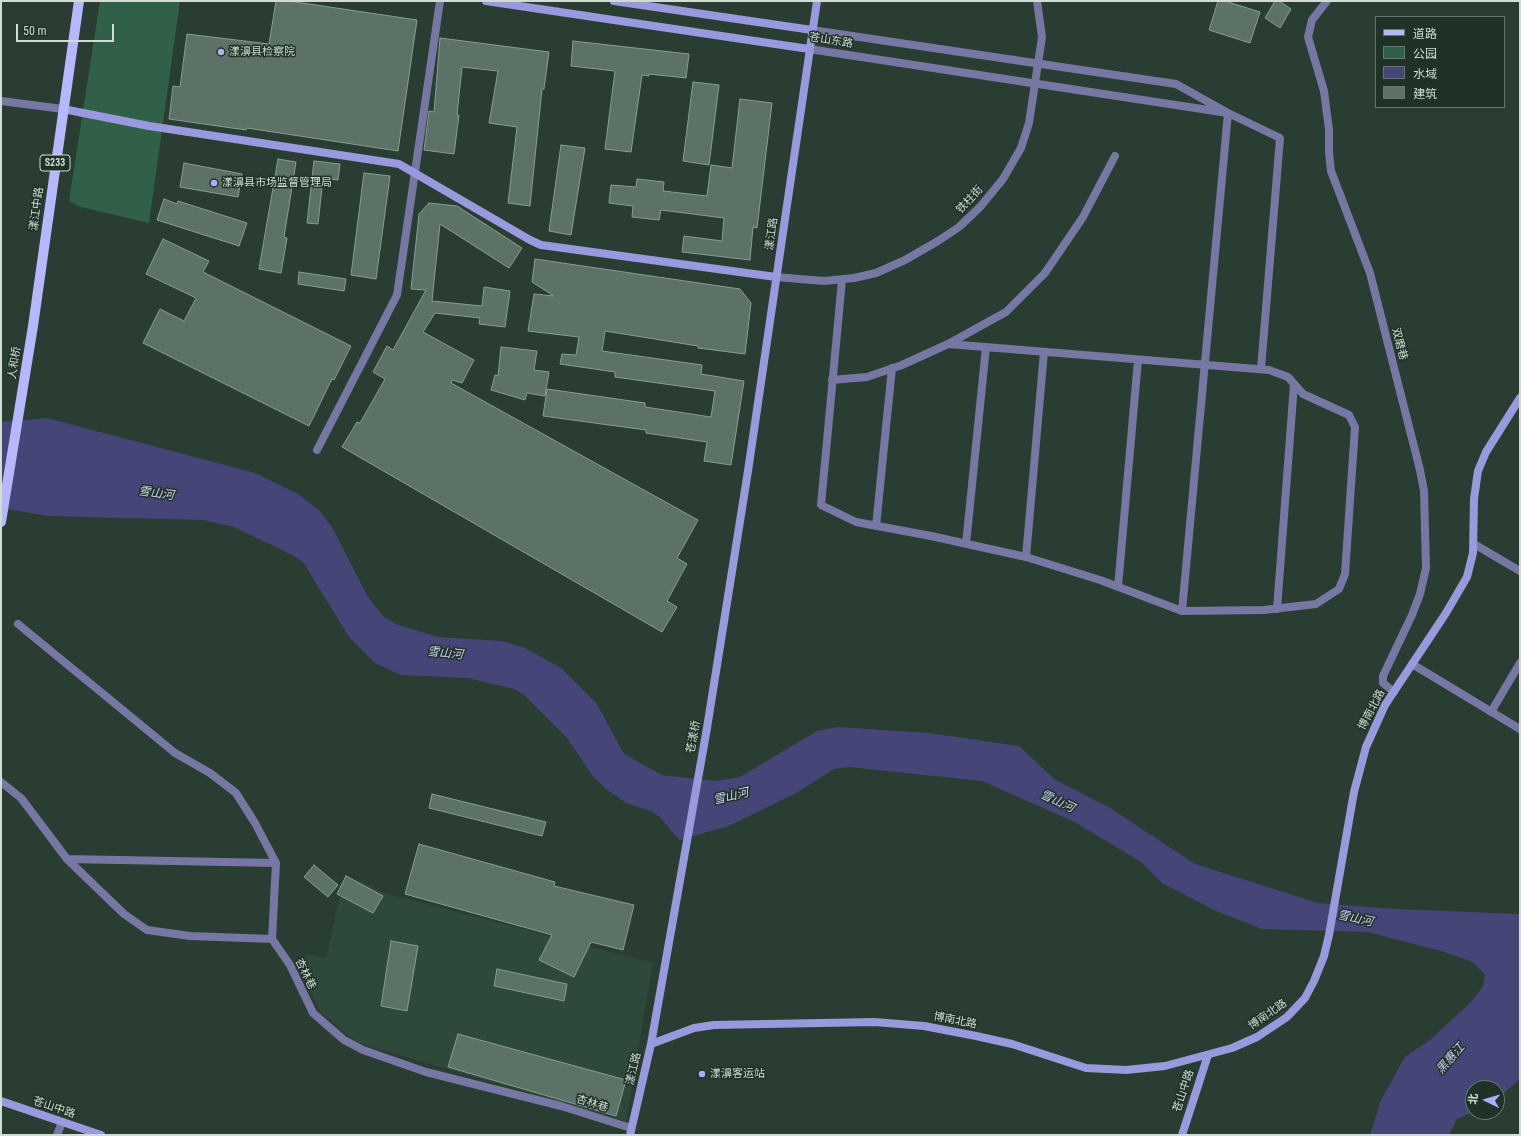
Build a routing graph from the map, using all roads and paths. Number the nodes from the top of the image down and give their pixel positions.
1 (79, 1) edge
2 (440, 1) edge
3 (486, 1) edge
4 (614, 1) edge
5 (816, 1) edge
6 (1036, 1) edge
7 (1327, 1) edge
8 (812, 30) junction
9 (810, 49) junction
10 (1038, 64) junction
11 (1036, 83) junction
12 (1, 101) edge
13 (63, 109) junction
14 (1228, 113) junction
15 (1115, 156) dead end
16 (416, 173) junction
17 (776, 277) junction
18 (842, 280) junction
19 (33, 326) joint
20 (948, 344) junction
21 (986, 347) junction
22 (1044, 352) junction
23 (1138, 360) junction
24 (1205, 366) junction
25 (892, 368) junction
26 (1261, 370) junction
27 (832, 380) junction
28 (1294, 384) junction
29 (1520, 398) edge
30 (317, 450) dead end
31 (748, 470) joint
32 (1, 522) edge
33 (876, 526) junction
34 (966, 544) junction
35 (1474, 544) junction
36 (1026, 556) junction
37 (1520, 571) edge
38 (1118, 587) junction
39 (1277, 609) junction
40 (1182, 611) junction
41 (18, 624) dead end
42 (1520, 663) edge
43 (1412, 664) junction
44 (1394, 692) junction
45 (1491, 712) junction
46 (1520, 729) edge
47 (1, 782) edge
48 (67, 859) junction
49 (276, 863) junction
50 (272, 939) junction
51 (657, 1007) joint
52 (651, 1044) junction
53 (1208, 1055) junction
54 (1, 1101) edge
55 (62, 1122) junction
56 (631, 1132) edge
57 (57, 1135) edge
58 (101, 1135) edge
59 (1182, 1135) edge

1 - 13 main road, 漾江中路 / S233
2 - 16 street
3 - 9 main road, 苍山东路
4 - 8 main road, 苍山东路
5 - 8 main road, 漾江路
6 - 10 street, 铁柱街
7 - 44 street, 双磨巷
8 - 9 main road, 漾江路
8 - 10 street, 苍山东路
9 - 11 street, 苍山东路
9 - 17 main road, 漾江路
10 - 11 street, 铁柱街
10 - 14 street, 苍山东路
11 - 14 street, 苍山东路
11 - 18 street, 铁柱街
12 - 13 street
13 - 16 main road
13 - 19 main road, 漾江中路 / S233
14 - 24 street
14 - 26 street
15 - 20 street
16 - 17 main road
16 - 30 street
17 - 18 street, 铁柱街
17 - 31 main road, 漾江路
18 - 27 street
19 - 32 main road, 人和桥 / S233
20 - 21 street
20 - 25 street
21 - 22 street
21 - 34 street
22 - 23 street
22 - 36 street
23 - 24 street
23 - 38 street
24 - 26 street
24 - 40 street
25 - 27 street
25 - 33 street
26 - 28 street
27 - 33 street
28 - 39 street
28 - 39 street
29 - 35 main road, 博南北路
31 - 51 main road, 苍漾桥
33 - 34 street
34 - 36 street
35 - 37 street
35 - 43 main road, 博南北路
36 - 38 street
38 - 40 street
39 - 40 street
41 - 49 street
42 - 45 street
43 - 44 main road, 博南北路
43 - 45 street
44 - 53 main road, 博南北路
45 - 46 street
47 - 48 street
48 - 49 street
48 - 50 street
49 - 50 street
50 - 56 street, 杏林巷
51 - 52 main road, 漾江路
52 - 53 main road, 博南北路
52 - 56 main road, 漾江路
53 - 59 main road, 苍山中路
54 - 55 main road, 苍山中路
55 - 57 street
55 - 58 main road, 苍山中路

